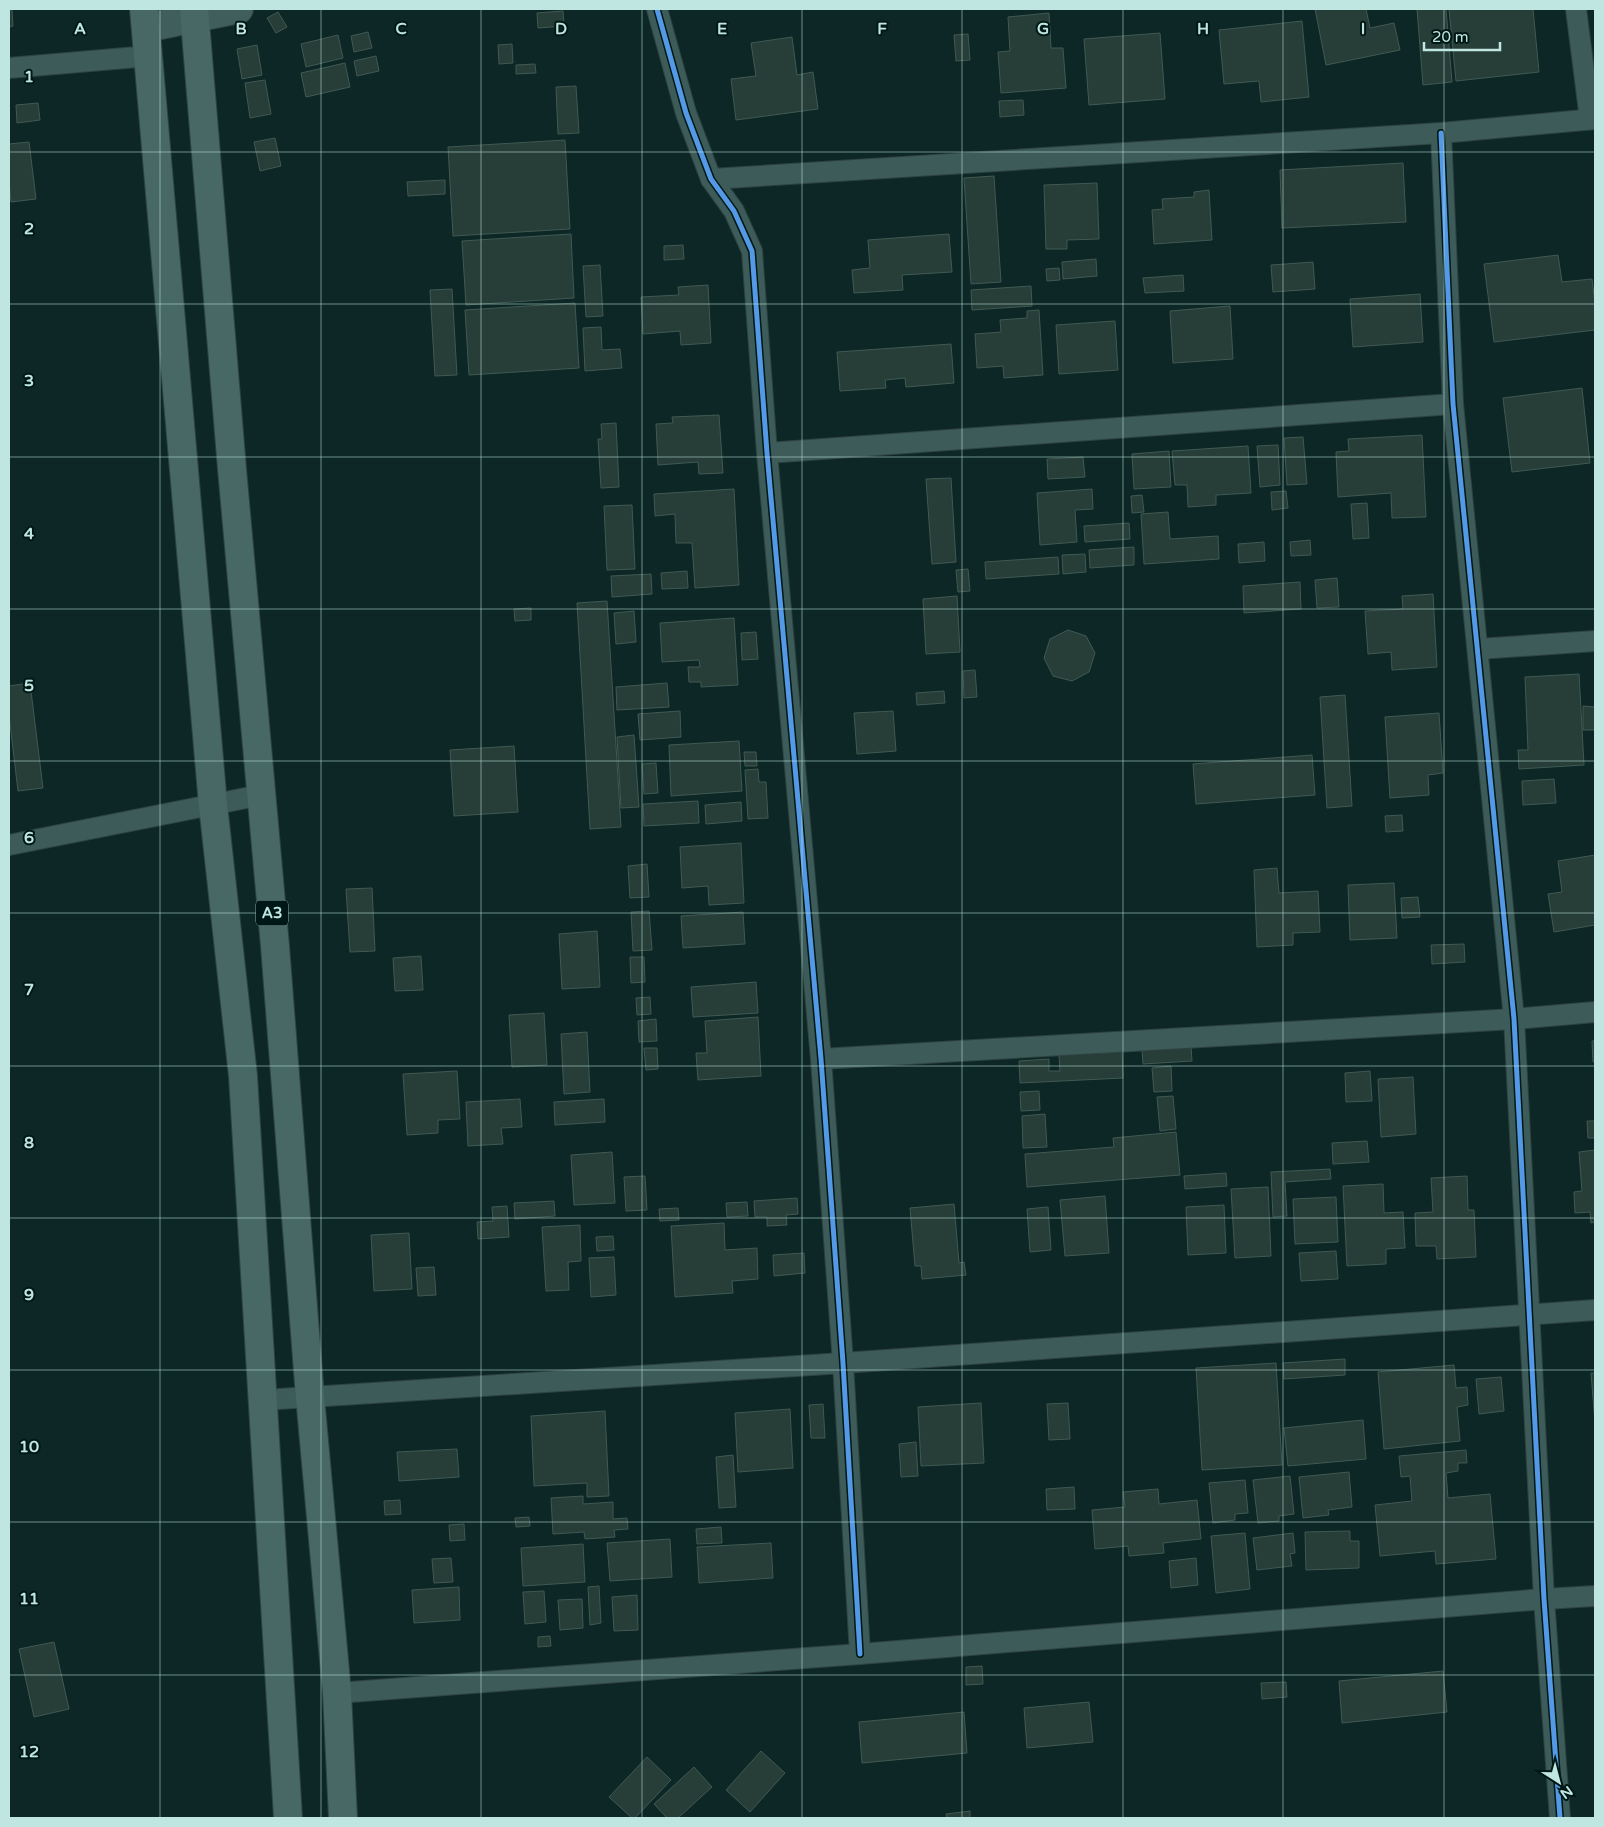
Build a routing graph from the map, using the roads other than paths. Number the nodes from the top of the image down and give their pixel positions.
1 (239, 9) edge
2 (656, 9) edge
3 (1576, 9) edge
4 (194, 14) edge
5 (145, 18) edge
6 (149, 56) junction
7 (9, 68) edge
8 (1593, 119) edge
9 (1441, 134) junction
10 (711, 179) junction
11 (1453, 404) junction
12 (767, 453) junction
13 (1595, 641) edge
14 (1478, 649) junction
15 (262, 795) junction
16 (212, 805) junction
17 (9, 845) edge
18 (1595, 1012) edge
19 (1514, 1019) junction
20 (821, 1059) junction
21 (1595, 1310) edge
22 (1530, 1315) junction
23 (843, 1363) junction
24 (310, 1397) junction
25 (263, 1400) junction
26 (1595, 1596) edge
27 (1544, 1599) junction
28 (860, 1654) junction
29 (337, 1693) junction
30 (288, 1818) edge
31 (343, 1818) edge
32 (1560, 1818) edge

1 - 4 street
2 - 10 street
3 - 8 street
4 - 5 street
4 - 15 highway, A3
5 - 6 highway
6 - 7 street
6 - 16 highway
8 - 9 street
9 - 10 street
9 - 11 street
10 - 12 street
11 - 12 street
11 - 14 street
12 - 20 street
13 - 14 street
14 - 19 street
15 - 16 street
15 - 24 highway, A3
16 - 17 street
16 - 25 highway
18 - 19 street
19 - 20 street
19 - 22 street
20 - 23 street
21 - 22 street
22 - 23 street
22 - 27 street
23 - 24 street
23 - 28 street
24 - 25 street
24 - 29 highway, A3
25 - 30 highway
26 - 27 street
27 - 28 street
27 - 32 street
28 - 29 street
29 - 31 highway, A3

